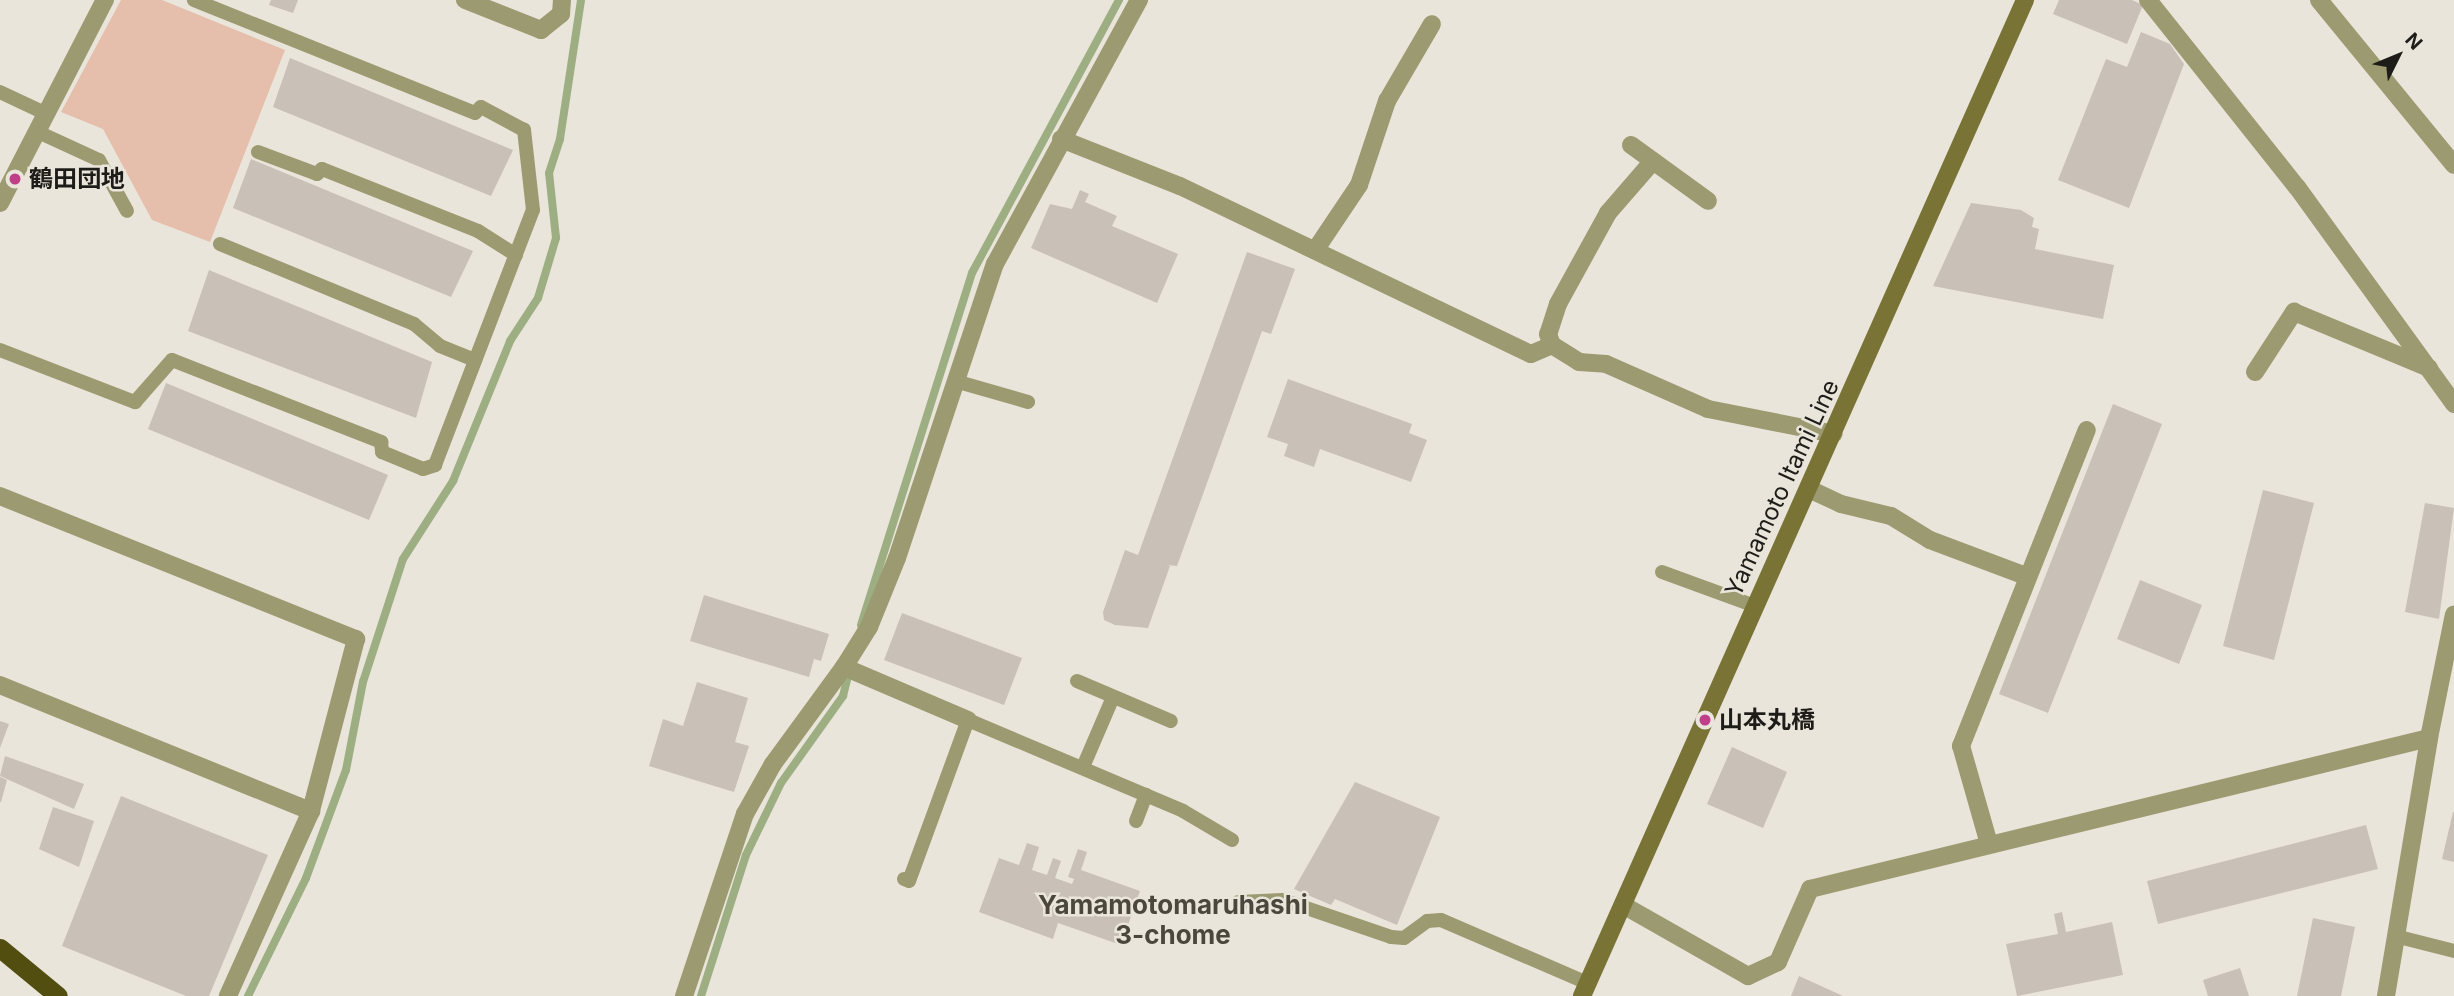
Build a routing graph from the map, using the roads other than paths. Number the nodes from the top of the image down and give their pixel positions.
1 (105, 0) edge
2 (194, 0) edge
3 (465, 0) edge
4 (562, 0) edge
5 (1139, 0) edge
6 (2025, 0) edge
7 (2148, 0) edge
8 (2319, 0) edge
9 (1432, 24) dead end
10 (0, 92) edge
11 (47, 114) junction
12 (38, 132) junction
13 (1060, 139) junction
14 (1631, 145) dead end
15 (258, 152) dead end
16 (1653, 161) junction
17 (2454, 165) edge
18 (1707, 201) dead end
19 (0, 204) edge
20 (127, 211) dead end
21 (220, 244) dead end
22 (1316, 249) junction
23 (516, 255) junction
24 (1552, 345) junction
25 (0, 350) edge
26 (475, 360) junction
27 (2429, 368) junction
28 (2255, 372) dead end
29 (955, 381) junction
30 (1028, 402) dead end
31 (2454, 404) edge
32 (2087, 430) dead end
33 (1834, 434) junction
34 (1809, 489) junction
35 (0, 496) edge
36 (1662, 572) dead end
37 (2026, 576) junction
38 (1755, 606) junction
39 (2454, 614) edge
40 (845, 667) junction
41 (1077, 681) dead end
42 (0, 685) edge
43 (1113, 697) junction
44 (968, 720) junction
45 (1171, 722) dead end
46 (2429, 738) junction
47 (1083, 767) junction
48 (1146, 795) junction
49 (311, 811) junction
50 (1136, 821) dead end
51 (1232, 840) dead end
52 (1989, 844) junction
53 (904, 879) dead end
54 (1238, 902) dead end
55 (1623, 905) junction
56 (2399, 937) junction
57 (0, 948) edge
58 (2454, 951) edge
59 (1584, 990) edge
60 (58, 996) edge
61 (228, 996) edge
62 (684, 996) edge
63 (2386, 996) edge

1 - 11 street
2 - 23 lane
3 - 4 street
5 - 13 street
6 - 33 main road, Yamamoto Itami Line
7 - 27 street
8 - 17 street
9 - 22 street
10 - 11 lane
11 - 12 street
12 - 19 street
12 - 20 lane
13 - 22 street
13 - 29 street
14 - 16 street
15 - 23 lane
16 - 18 street
16 - 24 street
21 - 26 lane
22 - 24 street
23 - 26 lane
24 - 33 street
25 - 26 lane
27 - 28 street
27 - 31 street
29 - 30 lane
29 - 40 street
32 - 37 street
33 - 34 main road, Yamamoto Itami Line
34 - 37 street
34 - 38 main road, Yamamoto Itami Line
35 - 49 street
36 - 38 lane
37 - 52 street
38 - 55 main road, Yamamoto Itami Line
39 - 46 street
40 - 44 street
40 - 62 street
41 - 43 lane
42 - 49 street
43 - 45 lane
43 - 47 lane
44 - 47 lane
44 - 53 lane
46 - 52 street
46 - 56 street
47 - 48 lane
48 - 50 lane
48 - 51 lane
49 - 61 street
52 - 55 street
54 - 59 lane
55 - 59 main road, Yamamoto Itami Line
56 - 58 lane
56 - 63 street
57 - 60 highway

